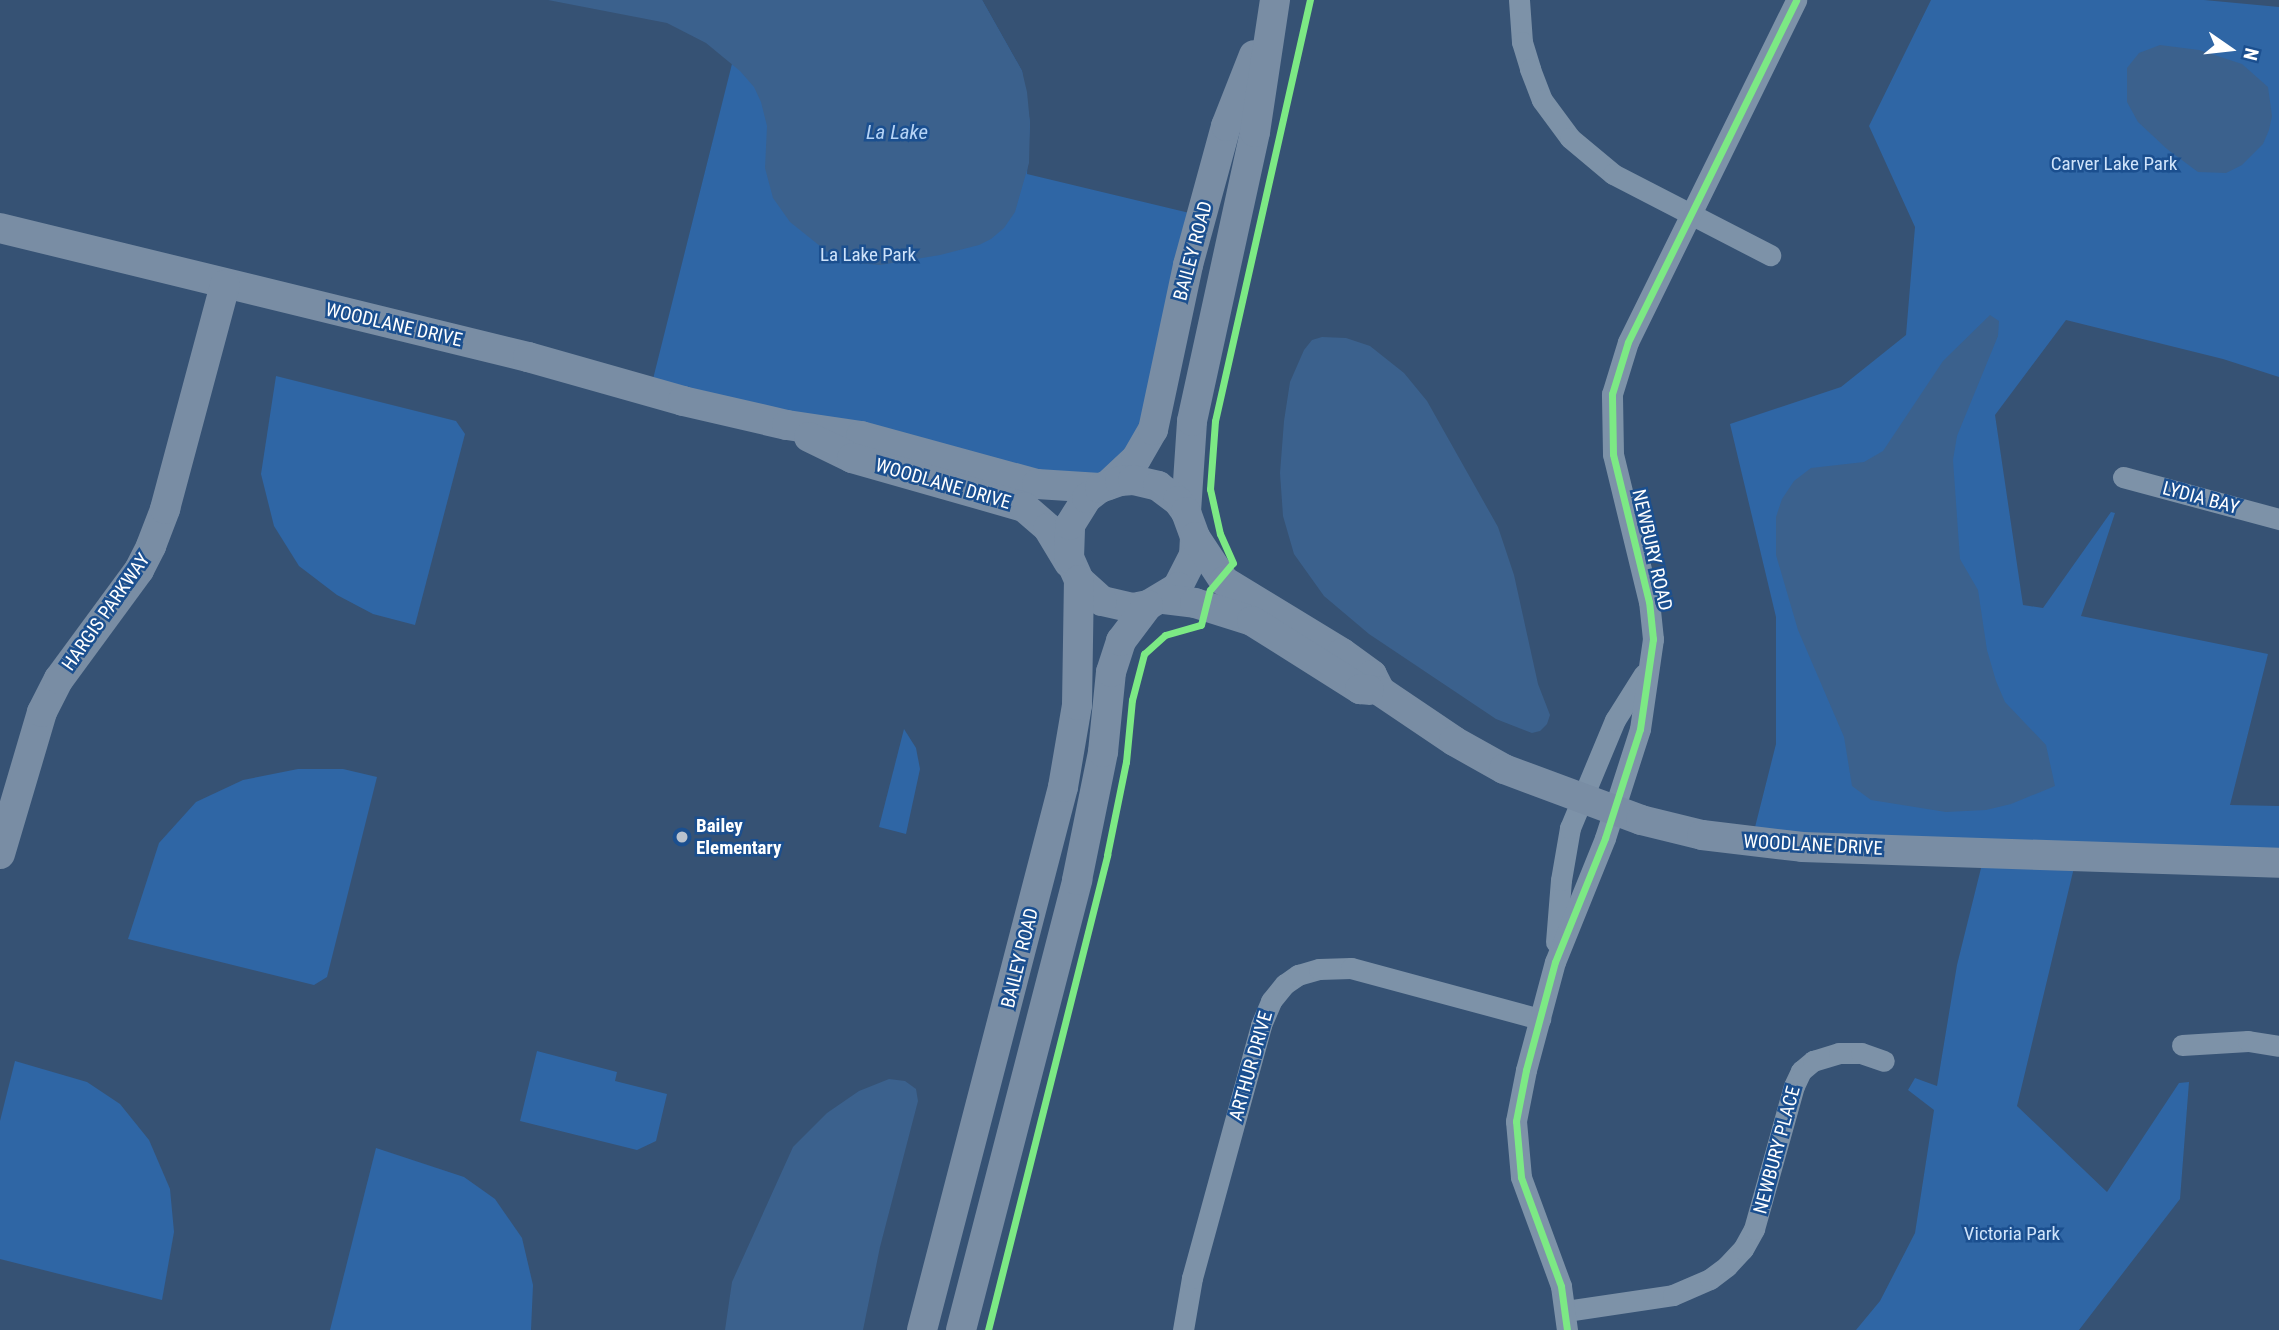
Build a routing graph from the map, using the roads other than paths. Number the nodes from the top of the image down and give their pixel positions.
1 (1520, 0) edge
2 (1796, 0) edge
3 (1274, 5) edge
4 (1692, 215) junction
5 (0, 228) edge
6 (1770, 256) dead end
7 (225, 285) junction
8 (787, 425) junction
9 (2123, 477) dead end
10 (1104, 486) junction
11 (2279, 519) edge
12 (1190, 524) junction
13 (1076, 577) junction
14 (1156, 602) junction
15 (1649, 667) junction
16 (1380, 691) junction
17 (1581, 797) junction
18 (1614, 810) junction
19 (0, 854) edge
20 (2279, 863) edge
21 (1555, 962) junction
22 (1540, 1019) junction
23 (2182, 1045) dead end
24 (2279, 1046) edge
25 (1884, 1061) dead end
26 (1567, 1321) edge
27 (922, 1330) edge
28 (961, 1330) edge
29 (1183, 1330) edge

1 - 4 street
2 - 4 street, NEWBURY ROAD
3 - 10 street, BAILEY ROAD
3 - 12 street, BAILEY ROAD
4 - 6 street
4 - 15 street, NEWBURY ROAD
5 - 7 street, WOODLANE DRIVE
7 - 8 street, WOODLANE DRIVE
7 - 19 street, HARGIS PARKWAY
8 - 10 street, WOODLANE DRIVE
8 - 13 street, WOODLANE DRIVE
9 - 11 street, LYDIA BAY
10 - 12 street
10 - 13 street
12 - 14 street
12 - 16 street, WOODLANE DRIVE
13 - 14 street
13 - 27 street, BAILEY ROAD
14 - 16 street, WOODLANE DRIVE
14 - 28 street, BAILEY ROAD
15 - 17 street, NEWBURY ROAD
15 - 18 street, NEWBURY ROAD
16 - 17 street, WOODLANE DRIVE
17 - 18 street, WOODLANE DRIVE
17 - 21 street, NEWBURY ROAD
18 - 20 street, WOODLANE DRIVE
18 - 21 street, NEWBURY ROAD
21 - 22 street, NEWBURY ROAD
22 - 26 street, NEWBURY ROAD
22 - 29 street, ARTHUR DRIVE
23 - 24 street
25 - 26 street, NEWBURY PLACE

